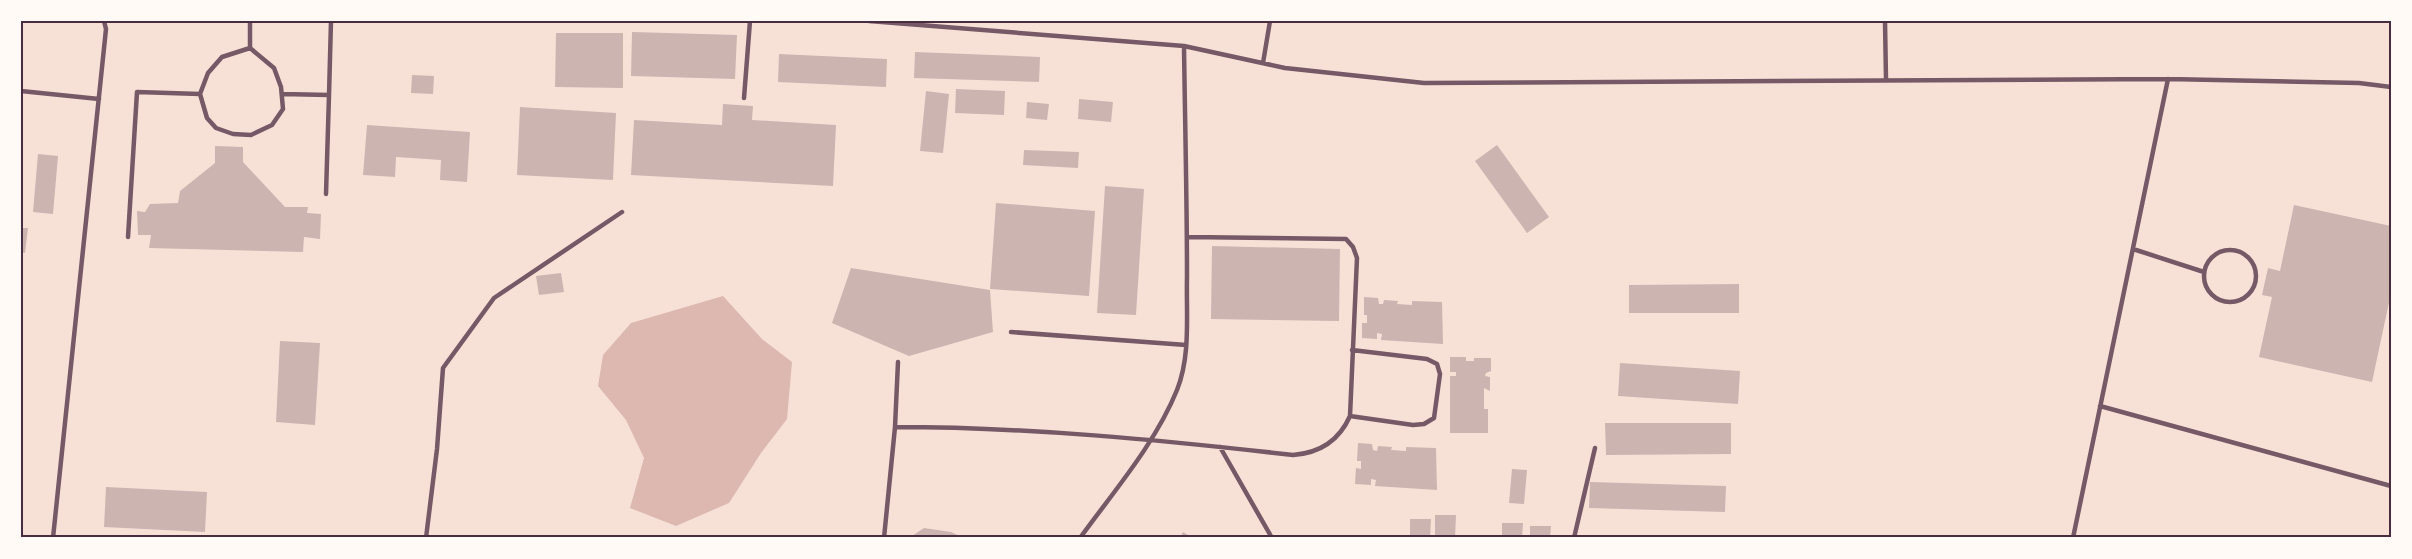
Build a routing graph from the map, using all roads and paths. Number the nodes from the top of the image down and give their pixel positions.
1 (104, 21) edge
2 (250, 21) edge
3 (331, 21) edge
4 (750, 21) edge
5 (869, 21) edge
6 (1272, 21) edge
7 (1885, 21) edge
8 (941, 24) edge
9 (1184, 46) junction
10 (250, 48) junction
11 (1263, 63) junction
12 (2168, 79) junction
13 (1886, 80) junction
14 (2391, 87) edge
15 (21, 91) edge
16 (200, 94) junction
17 (282, 94) junction
18 (329, 95) junction
19 (744, 98) dead end
20 (99, 99) junction
21 (326, 194) dead end
22 (622, 212) dead end
23 (128, 237) dead end
24 (1187, 237) junction
25 (2133, 249) junction
26 (2204, 272) junction
27 (1011, 332) dead end
28 (1186, 345) junction
29 (1352, 350) junction
30 (898, 362) dead end
31 (2100, 406) junction
32 (1350, 416) junction
33 (895, 427) junction
34 (1152, 439) junction
35 (1220, 447) junction
36 (1595, 448) dead end
37 (2391, 486) edge
38 (53, 538) edge
39 (426, 538) edge
40 (884, 538) edge
41 (1080, 538) edge
42 (1272, 538) edge
43 (1574, 538) edge
44 (2073, 538) edge

1 - 20 lane
2 - 10 lane
3 - 18 lane
4 - 19 lane
5 - 8 lane
6 - 11 lane
7 - 13 lane
8 - 9 lane
9 - 11 lane
9 - 24 lane
10 - 16 lane
10 - 17 lane
11 - 13 lane
12 - 13 lane
12 - 14 lane
12 - 25 lane
15 - 20 lane
16 - 17 lane
16 - 23 lane
17 - 18 lane
18 - 21 lane
20 - 38 lane
22 - 39 lane
24 - 28 lane
24 - 29 lane
25 - 26 lane
25 - 31 lane
26 - 26 lane
27 - 28 lane
28 - 34 lane
29 - 32 lane
29 - 32 lane
30 - 33 lane
31 - 37 lane
31 - 44 lane
32 - 35 lane
33 - 34 lane
33 - 40 lane
34 - 35 lane
34 - 41 lane
35 - 42 lane
36 - 43 lane

